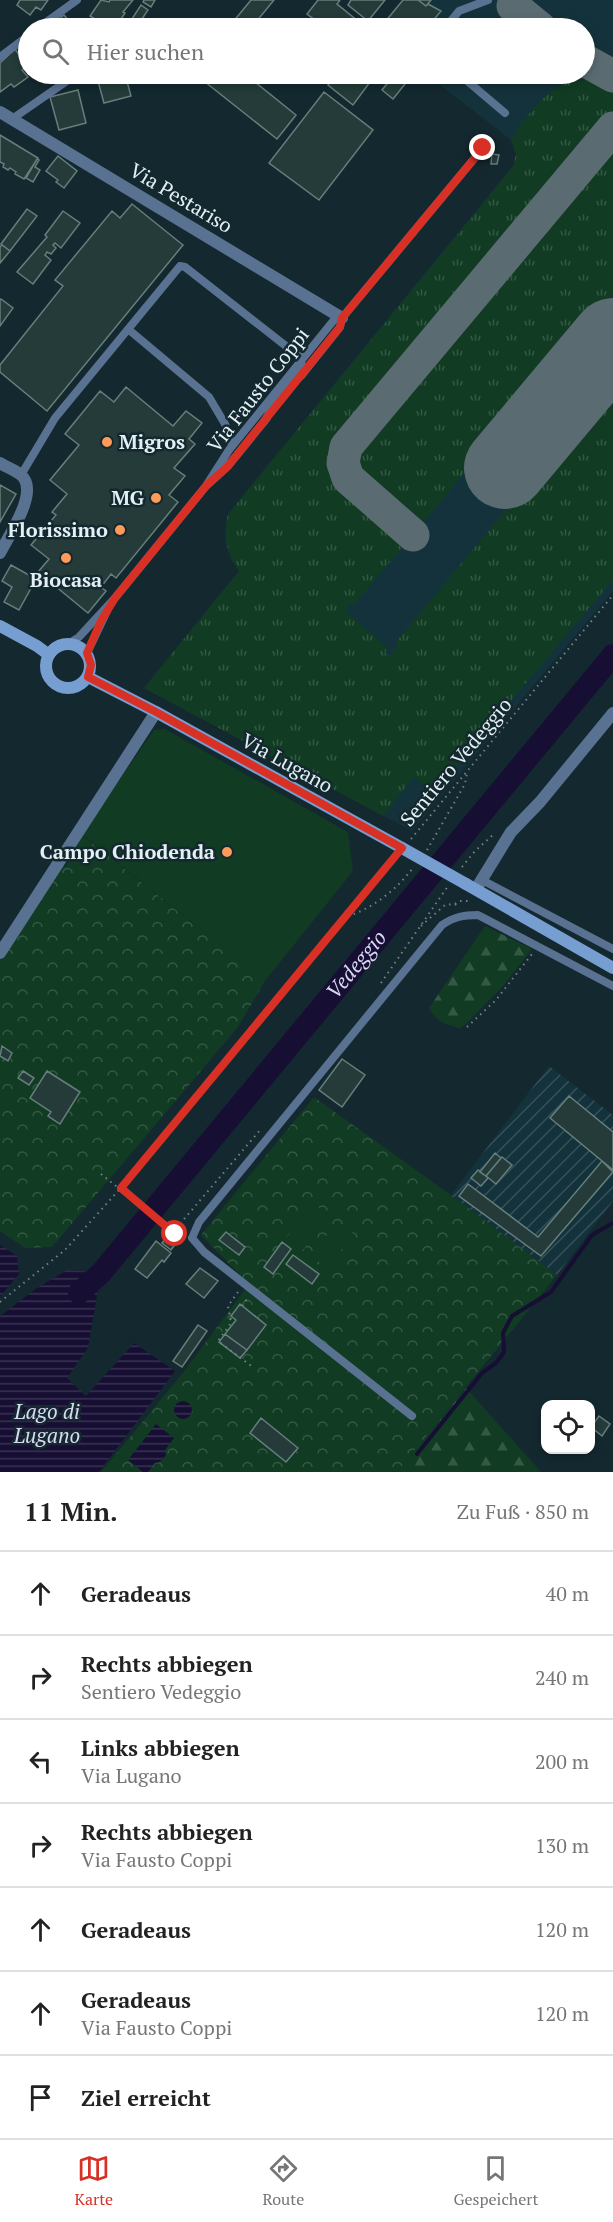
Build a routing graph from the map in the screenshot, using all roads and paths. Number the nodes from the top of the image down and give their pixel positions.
1 (77, 0) edge
2 (488, 0) edge
3 (53, 18) edge
4 (453, 18) edge
5 (18, 44) edge
6 (0, 57) edge
7 (59, 84) edge
8 (471, 84) edge
9 (505, 113) dead end
10 (4, 115) edge
11 (483, 148) dead end
12 (340, 316) junction
13 (128, 329) junction
14 (301, 360) junction
15 (264, 422) junction
16 (232, 446) junction
17 (0, 463) edge
18 (21, 475) junction
19 (206, 486) junction
20 (0, 553) edge
21 (613, 595) edge
22 (115, 598) junction
23 (0, 626) edge
24 (68, 644) junction
25 (87, 653) junction
26 (49, 655) junction
27 (88, 677) junction
28 (156, 712) junction
29 (613, 713) edge
30 (498, 830) dead end
31 (402, 848) junction
32 (462, 867) dead end
33 (450, 883) dead end
34 (474, 884) junction
35 (538, 947) junction
36 (613, 950) edge
37 (0, 953) edge
38 (613, 968) edge
39 (381, 983) dead end
40 (613, 986) edge
41 (467, 1026) dead end
42 (264, 1125) dead end
43 (101, 1174) dead end
44 (121, 1188) junction
45 (173, 1232) junction
46 (182, 1240) dead end
47 (0, 1302) edge
48 (242, 1306) dead end
49 (230, 1318) junction
50 (235, 1322) dead end
51 (254, 1368) dead end
52 (412, 1416) dead end

1 - 3 lane
2 - 4 lane
5 - 6 lane
7 - 10 lane
8 - 9 lane
10 - 12 street, Via Pestariso
11 - 12 lane, Via Fausto Coppi
12 - 14 lane, Via Fausto Coppi
12 - 15 lane
13 - 14 lane
13 - 16 lane
13 - 18 lane
14 - 15 lane
14 - 16 lane, Via Fausto Coppi
15 - 19 lane
16 - 19 lane, Via Fausto Coppi
17 - 18 street
18 - 20 street
19 - 22 lane, Via Fausto Coppi
21 - 31 path, Sentiero Vedeggio
22 - 24 lane, Via Fausto Coppi
22 - 25 lane, Via Fausto Coppi
23 - 26 main road
24 - 25 main road
24 - 26 main road
25 - 27 main road
26 - 27 main road
27 - 28 main road, Via Lugano
28 - 31 main road, Via Lugano
28 - 37 street
29 - 34 street
30 - 32 path
31 - 34 main road, Via Lugano, bridge
31 - 44 path, Sentiero Vedeggio
33 - 39 path
34 - 36 lane
34 - 38 main road, Via Lugano
35 - 40 lane
35 - 41 path
35 - 52 lane
42 - 45 path
43 - 44 path
44 - 45 path
44 - 47 path, Sentiero Vedeggio
45 - 46 path
48 - 49 path
49 - 50 path
49 - 51 path

